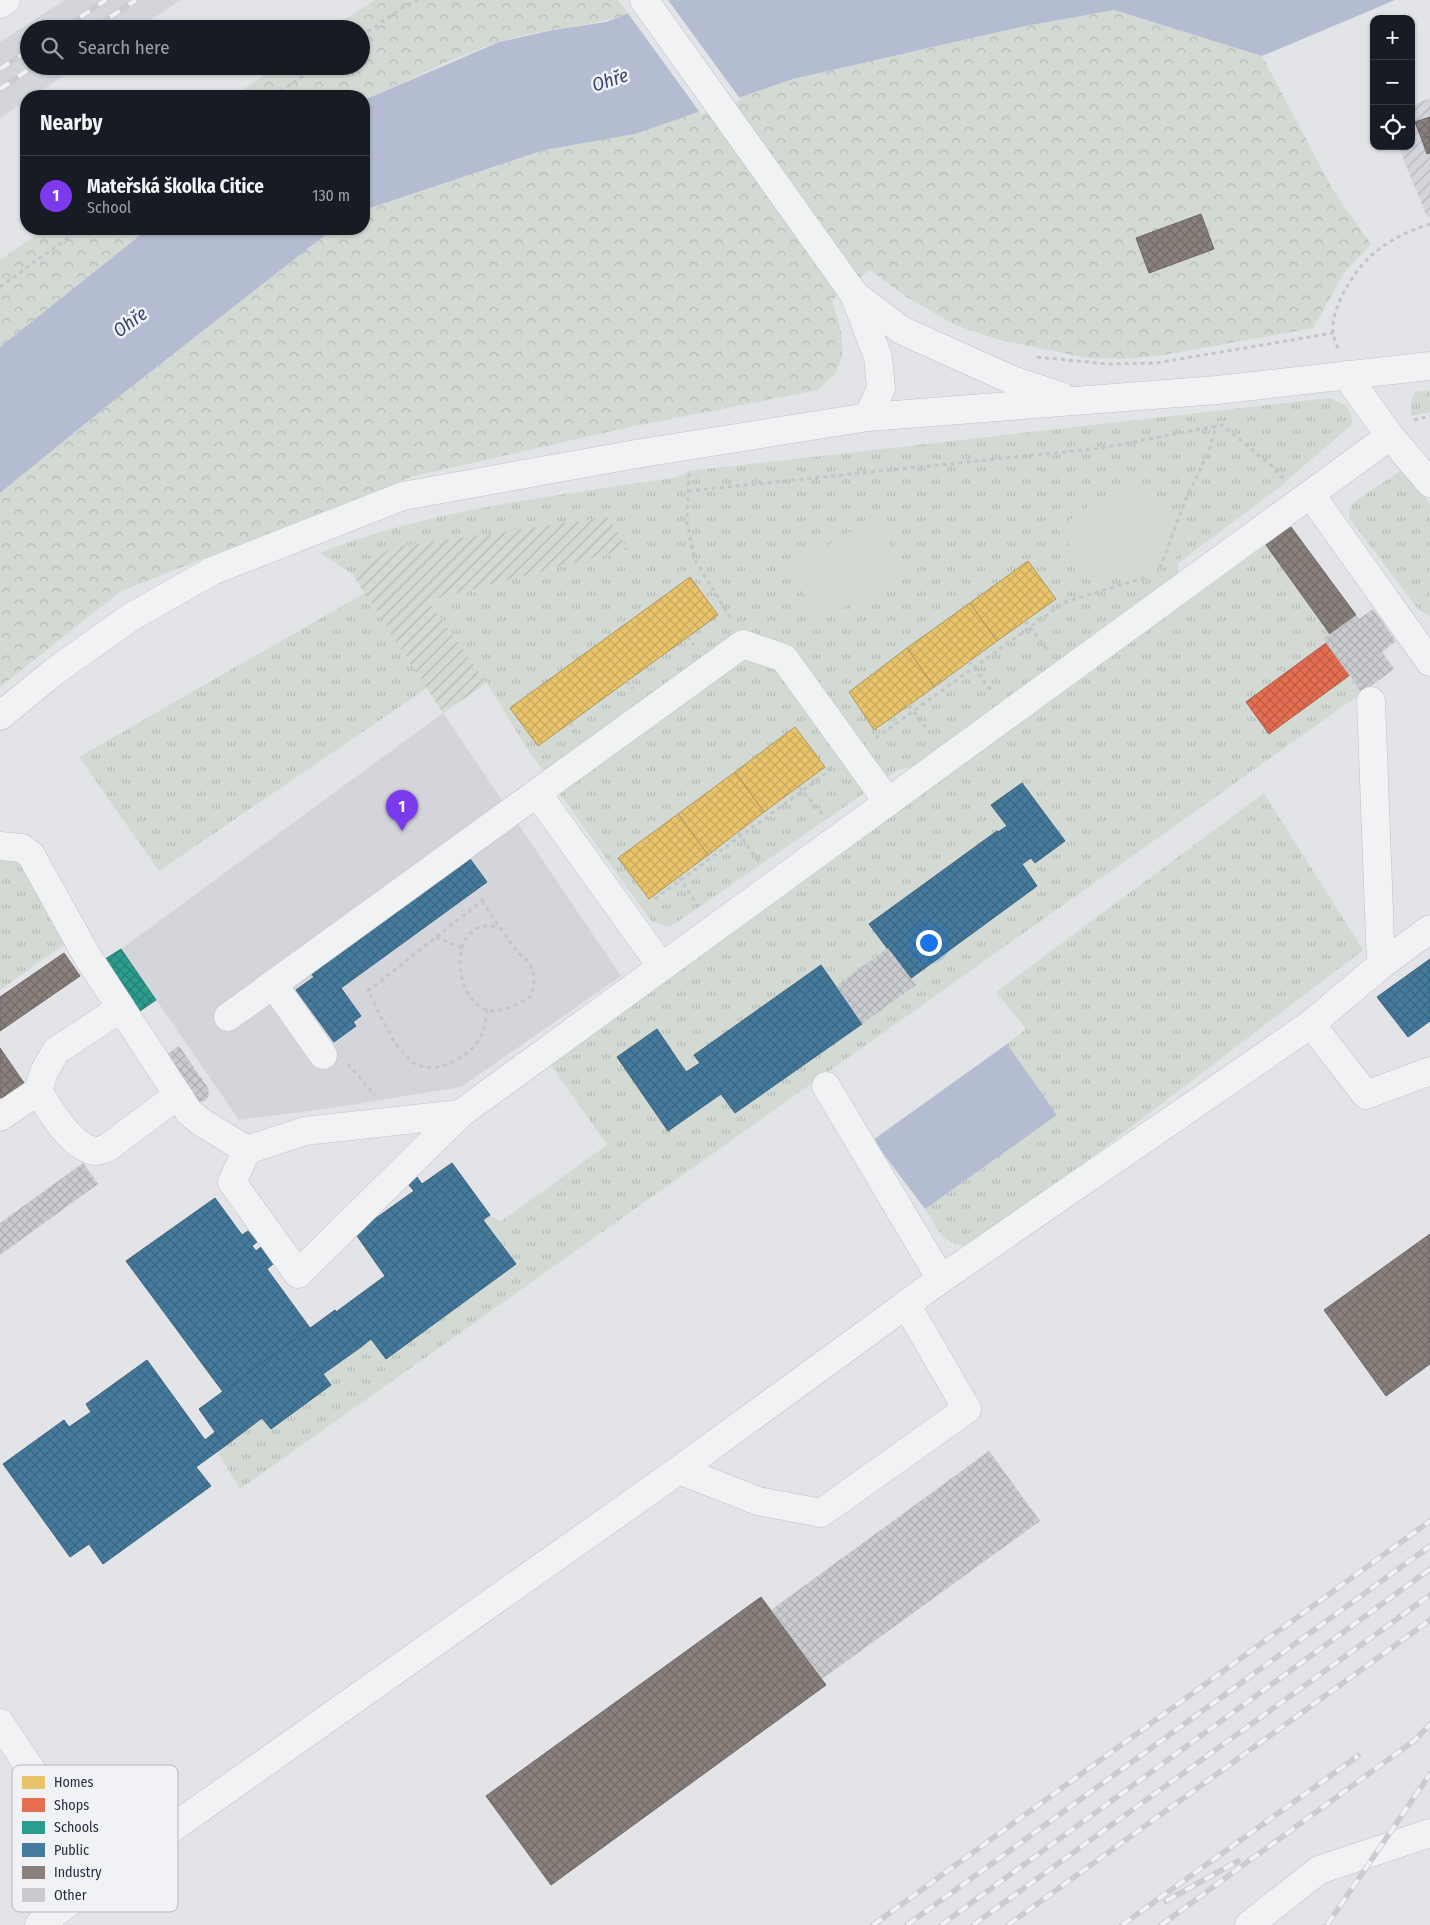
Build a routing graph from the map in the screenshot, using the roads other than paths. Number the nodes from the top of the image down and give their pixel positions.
1 (6, 0) edge
2 (644, 0) edge
3 (0, 4) edge
4 (852, 290) junction
5 (1430, 366) edge
6 (1346, 375) junction
7 (1075, 400) junction
8 (868, 417) junction
9 (1390, 436) junction
10 (1430, 483) edge
11 (1310, 495) junction
12 (1429, 660) edge
13 (1371, 701) dead end
14 (0, 716) edge
15 (537, 793) junction
16 (888, 802) junction
17 (0, 846) edge
18 (1430, 928) edge
19 (1381, 965) junction
20 (662, 967) junction
21 (273, 984) junction
22 (121, 1008) junction
23 (228, 1017) dead end
24 (1311, 1024) junction
25 (321, 1051) road end
26 (1430, 1072) edge
27 (826, 1086) dead end
28 (38, 1091) junction
29 (178, 1095) junction
30 (460, 1114) junction
31 (0, 1117) edge
32 (248, 1150) junction
33 (941, 1279) junction
34 (906, 1304) junction
35 (679, 1470) junction
36 (0, 1723) edge
37 (28, 1765) edge
38 (178, 1824) edge
39 (1430, 1833) edge
40 (56, 1912) edge
41 (39, 1925) edge
42 (1249, 1925) edge

1 - 3 street
2 - 4 street
4 - 7 street
4 - 8 street
5 - 6 street
6 - 7 street
6 - 9 street
7 - 8 street
8 - 14 street
9 - 10 street
9 - 11 street
11 - 12 street
11 - 16 street
13 - 19 street
15 - 16 street
15 - 20 street
15 - 21 street
16 - 20 street
17 - 22 street
18 - 19 street
19 - 24 street
20 - 30 street
21 - 23 street
21 - 25 street
22 - 28 street
22 - 29 street
24 - 26 street
24 - 33 street
27 - 33 street
28 - 29 street
28 - 31 street
29 - 32 street
30 - 32 street
30 - 32 street
33 - 34 street
34 - 35 street
34 - 35 street
35 - 38 street
36 - 37 street
39 - 42 street
40 - 41 street

